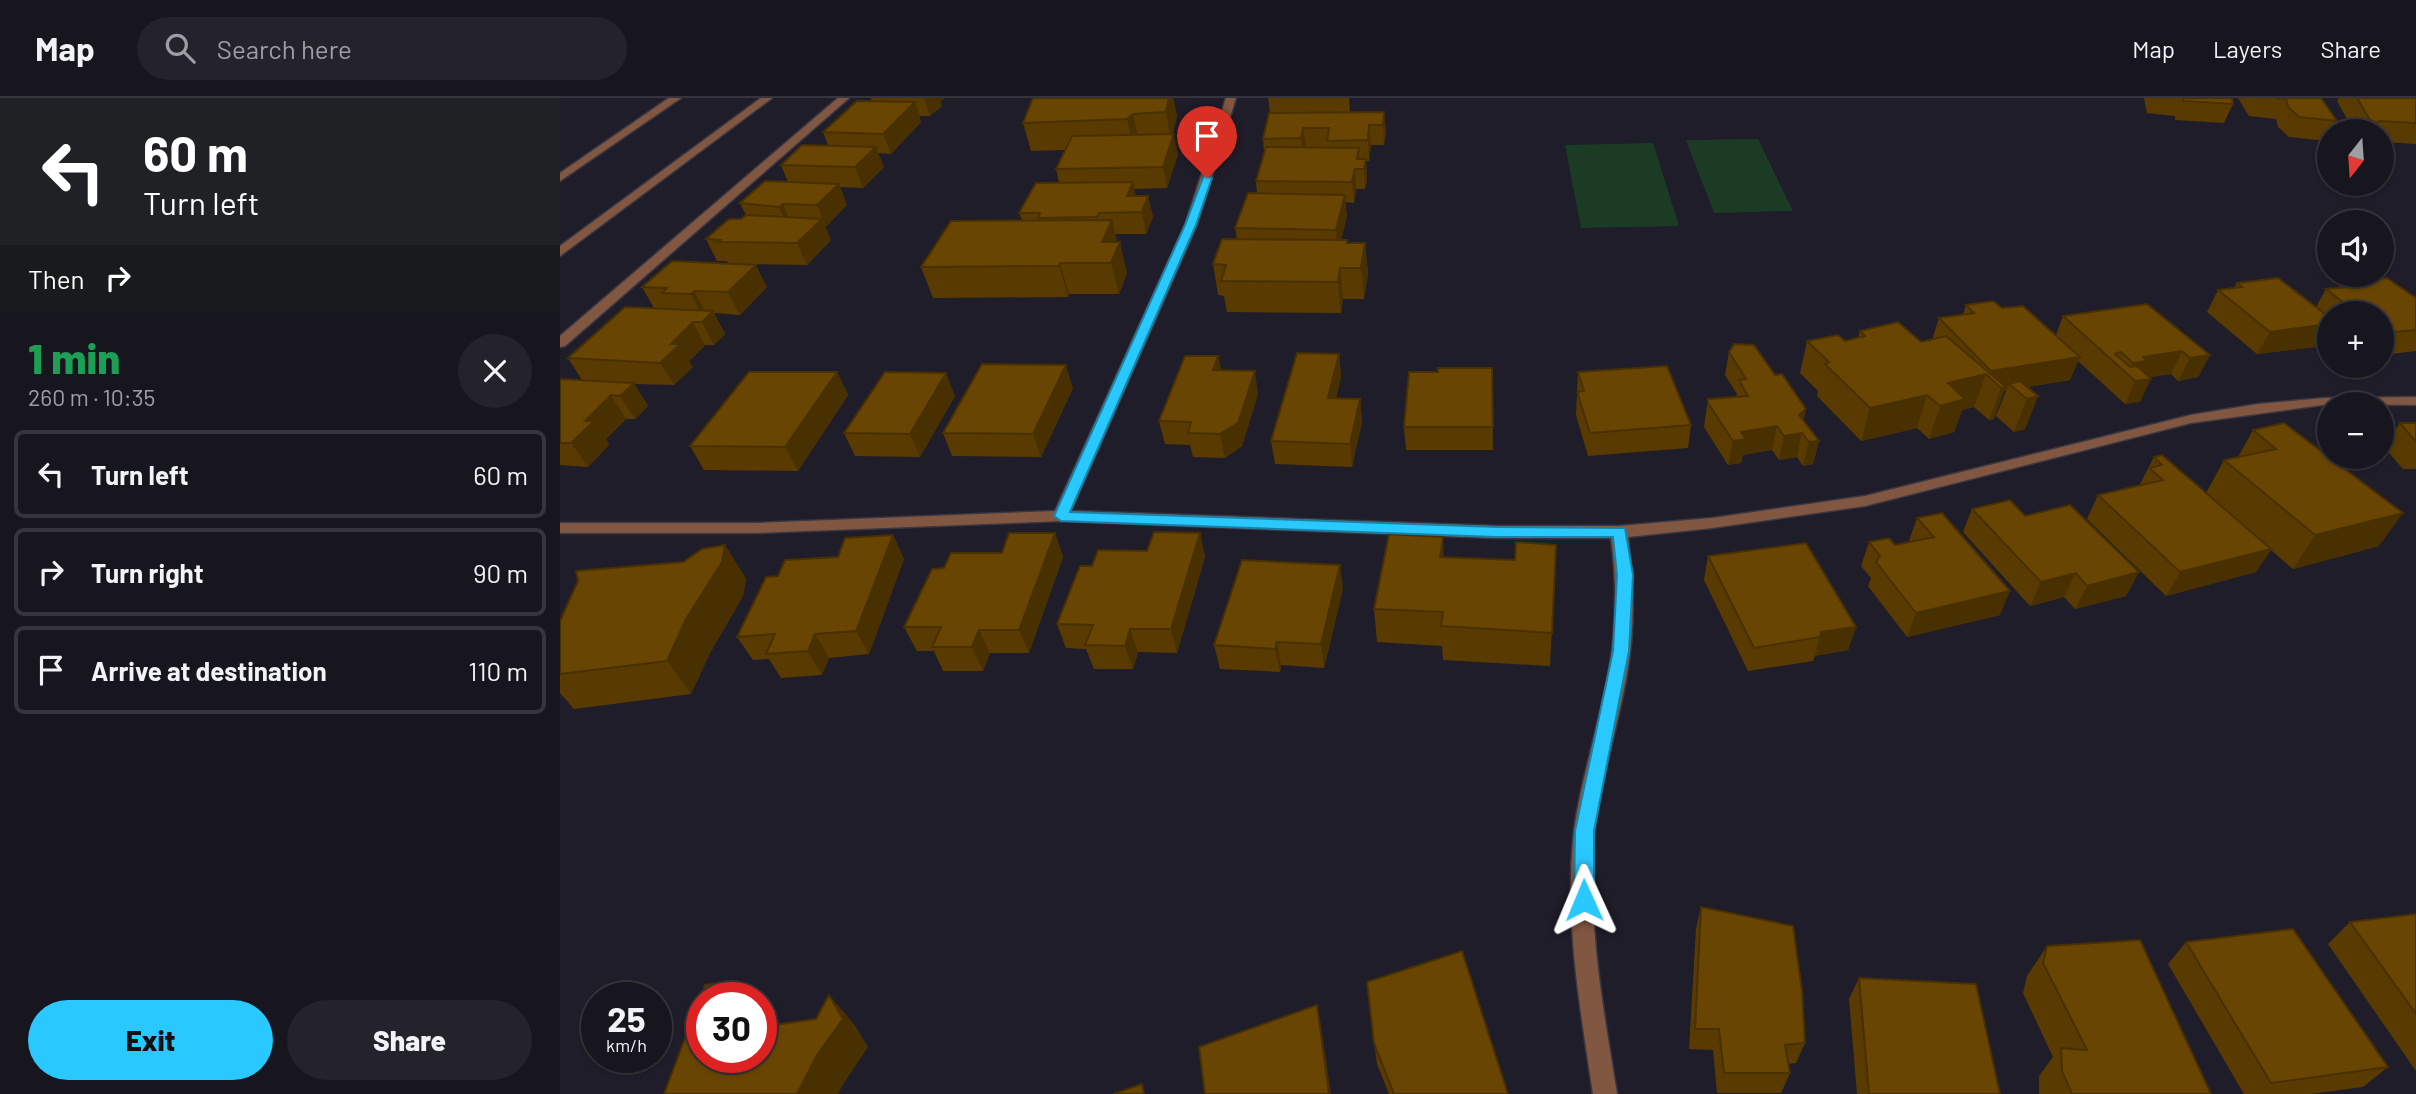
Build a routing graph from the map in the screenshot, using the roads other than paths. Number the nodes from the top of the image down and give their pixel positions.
1 (676, 98) edge
2 (767, 98) edge
3 (844, 98) edge
4 (1231, 98) edge
5 (560, 178) edge
6 (560, 252) edge
7 (560, 343) edge
8 (2416, 401) edge
9 (1061, 516) junction
10 (560, 528) edge
11 (1619, 532) junction
12 (1605, 1094) edge

1 - 5 street
2 - 6 street
3 - 7 street
4 - 9 street
8 - 11 street
9 - 10 street
9 - 11 street
11 - 12 street

